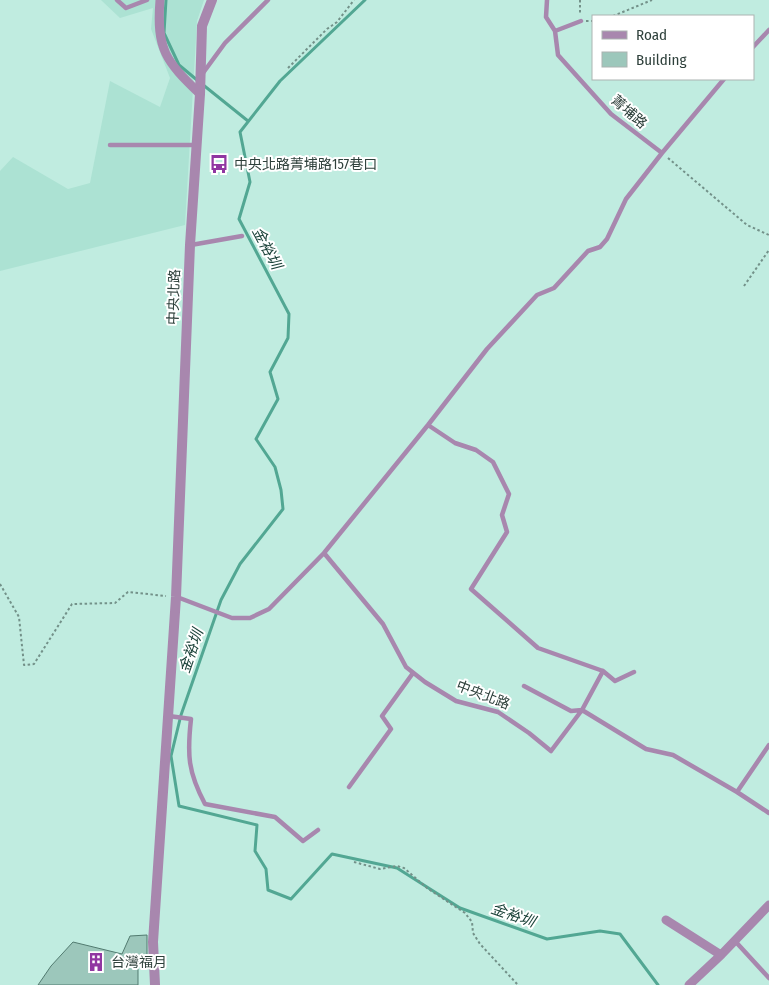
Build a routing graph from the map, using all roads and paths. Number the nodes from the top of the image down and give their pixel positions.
1 (117, 0) edge
2 (147, 0) edge
3 (160, 0) edge
4 (212, 0) edge
5 (268, 0) edge
6 (354, 0) edge
7 (546, 0) edge
8 (579, 0) edge
9 (652, 0) edge
10 (615, 15) edge
11 (581, 21) joint
12 (555, 30) junction
13 (769, 30) edge
14 (754, 46) edge
15 (288, 68) dead end
16 (201, 76) junction
17 (723, 80) edge
18 (200, 94) junction
19 (110, 145) dead end
20 (197, 145) junction
21 (662, 153) junction
22 (769, 235) edge
23 (242, 236) dead end
24 (190, 245) junction
25 (769, 250) edge
26 (744, 286) dead end
27 (428, 425) junction
28 (324, 553) junction
29 (0, 584) edge
30 (176, 597) junction
31 (603, 671) junction
32 (634, 672) dead end
33 (413, 673) junction
34 (524, 686) dead end
35 (582, 710) junction
36 (167, 716) junction
37 (769, 745) edge
38 (349, 787) dead end
39 (737, 792) junction
40 (769, 813) edge
41 (318, 830) dead end
42 (354, 862) dead end
43 (769, 905) edge
44 (666, 920) dead end
45 (735, 941) junction
46 (721, 955) junction
47 (769, 978) edge
48 (156, 985) edge
49 (518, 985) edge
50 (689, 985) edge

1 - 2 lane
3 - 18 street
4 - 16 street, 中央北路
5 - 16 lane
6 - 15 path
7 - 12 lane, 菁埔路
8 - 11 path
9 - 10 path
11 - 12 lane
12 - 21 lane, 菁埔路
13 - 14 lane
16 - 18 street, 中央北路
17 - 21 lane
18 - 20 street, 中央北路
19 - 20 lane
20 - 24 street, 中央北路
21 - 22 path
21 - 27 lane
23 - 24 lane
24 - 30 street, 中央北路
25 - 26 path
27 - 28 lane
27 - 31 lane
28 - 30 lane
28 - 33 lane, 中央北路
29 - 30 path
30 - 36 street, 中央北路
31 - 32 lane
31 - 35 lane
33 - 35 lane, 中央北路
33 - 38 lane
34 - 35 lane
35 - 39 lane
36 - 41 lane
36 - 48 street, 中央北路
37 - 39 lane
39 - 40 lane
42 - 49 path
43 - 45 street
44 - 46 street
45 - 46 street
45 - 47 lane
46 - 50 street

